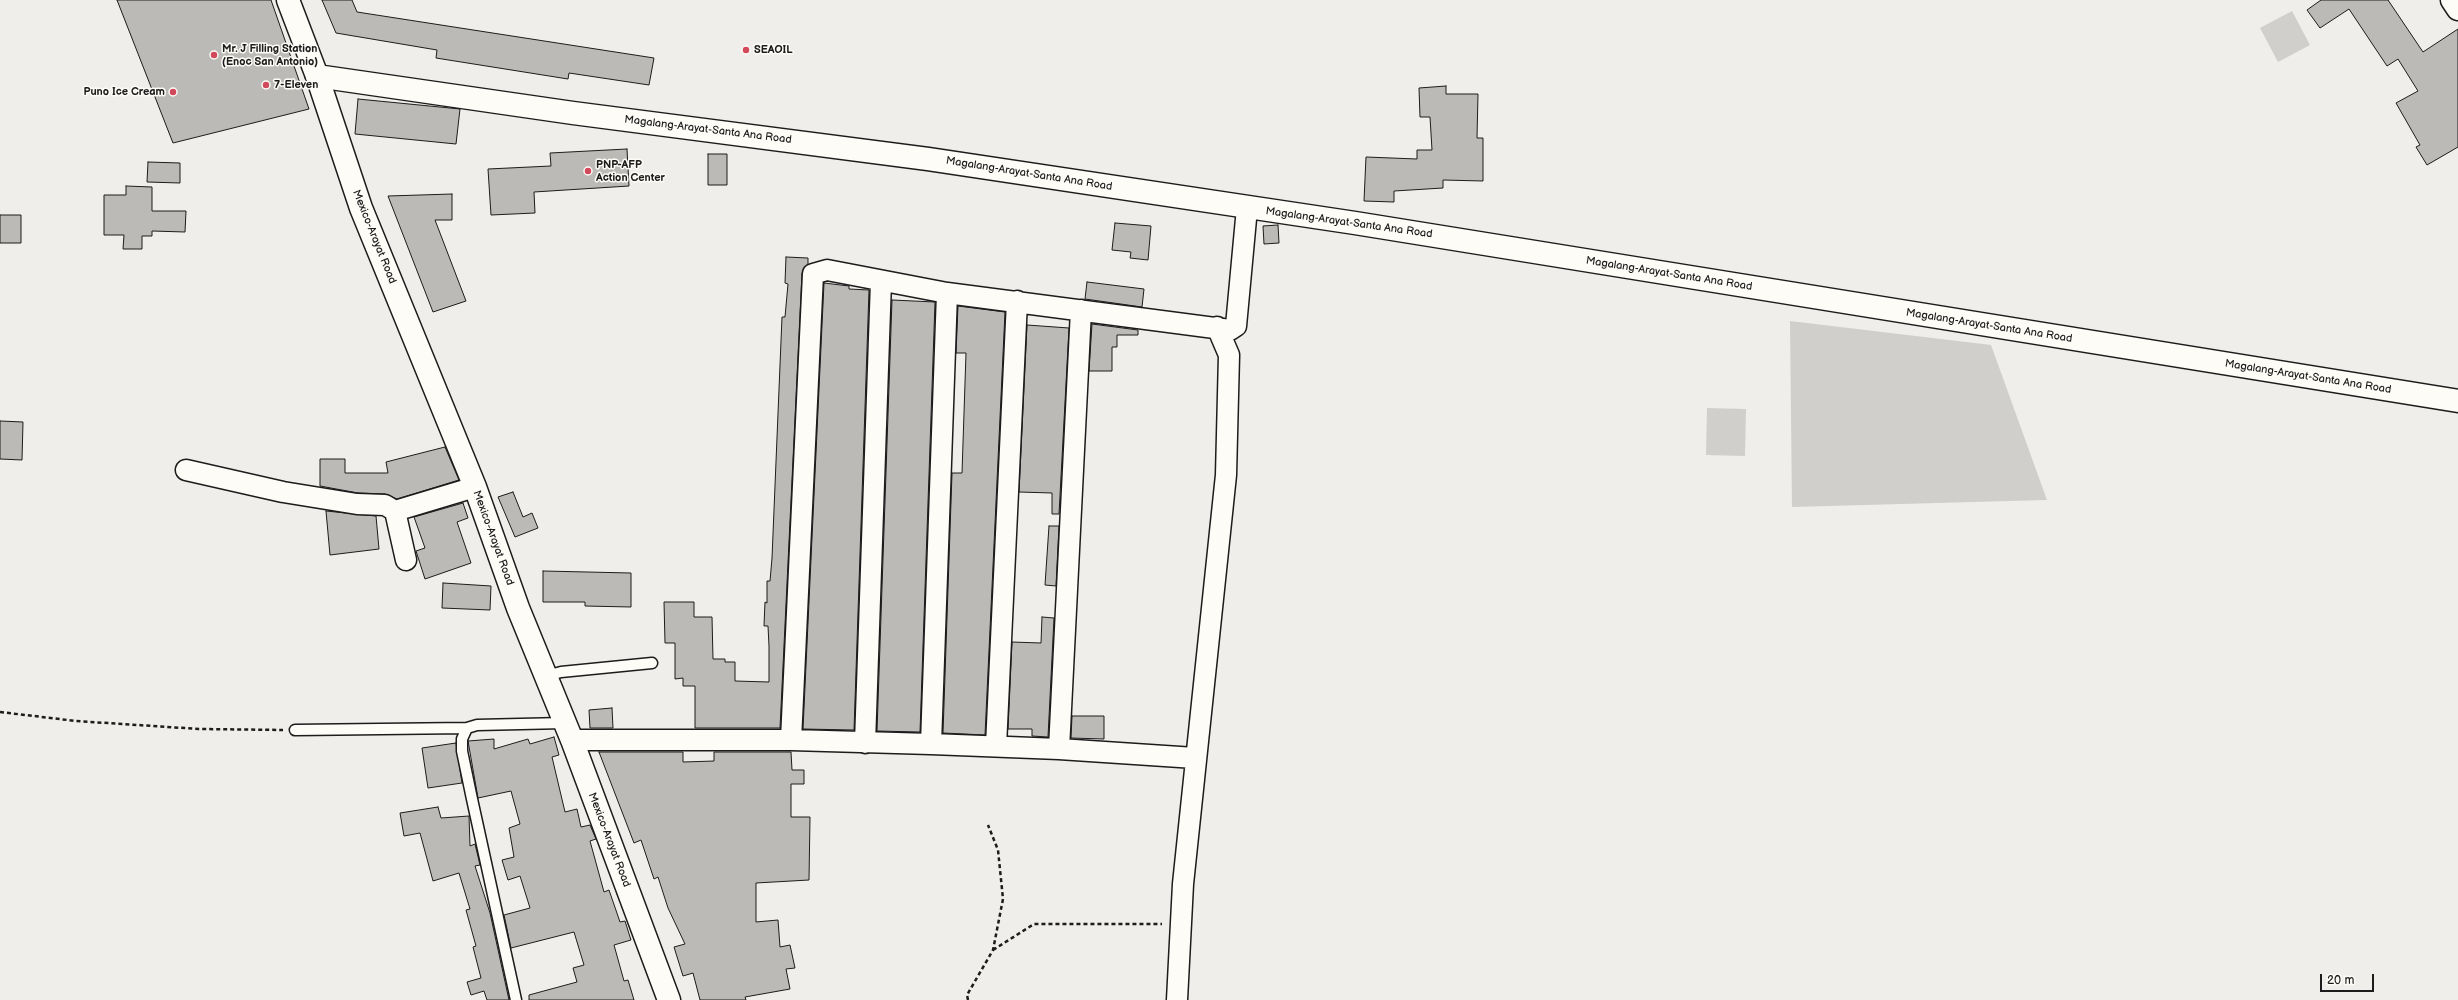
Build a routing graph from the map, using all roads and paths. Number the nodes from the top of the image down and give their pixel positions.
1 (288, 0) edge
2 (2452, 0) edge
3 (2458, 8) edge
4 (317, 76) junction
5 (1247, 208) junction
6 (881, 281) junction
7 (947, 293) junction
8 (1017, 301) junction
9 (1081, 310) junction
10 (1217, 327) junction
11 (2458, 401) edge
12 (186, 470) dead end
13 (474, 486) junction
14 (395, 510) junction
15 (406, 560) dead end
16 (652, 663) dead end
17 (546, 676) junction
18 (0, 712) edge
19 (467, 728) junction
20 (295, 730) joint
21 (568, 731) junction
22 (791, 740) junction
23 (865, 743) junction
24 (931, 744) junction
25 (996, 746) junction
26 (1059, 749) junction
27 (1195, 758) junction
28 (988, 824) dead end
29 (1182, 924) junction
30 (992, 950) junction
31 (516, 1000) edge
32 (669, 1000) edge
33 (968, 1000) edge
34 (1177, 1000) edge

1 - 4 main road
2 - 3 main road
4 - 5 main road, Magalang-Arayat-Santa Ana Road
4 - 13 main road, Mexico-Arayat Road
5 - 10 street
5 - 11 main road, Magalang-Arayat-Santa Ana Road
6 - 7 street
6 - 22 street
6 - 23 street
7 - 8 street
7 - 24 street
8 - 9 street
8 - 25 street
9 - 10 street
9 - 26 street
10 - 27 street
12 - 14 street
13 - 14 street
13 - 17 main road, Mexico-Arayat Road
14 - 15 street
16 - 17 lane
17 - 21 main road, Mexico-Arayat Road
18 - 20 path
19 - 20 lane
19 - 21 lane
19 - 31 lane
21 - 22 street
21 - 32 main road, Mexico-Arayat Road
22 - 23 street
23 - 24 street
24 - 25 street
25 - 26 street
26 - 27 street
27 - 29 street
28 - 30 path
29 - 30 path
29 - 34 street
30 - 33 path

